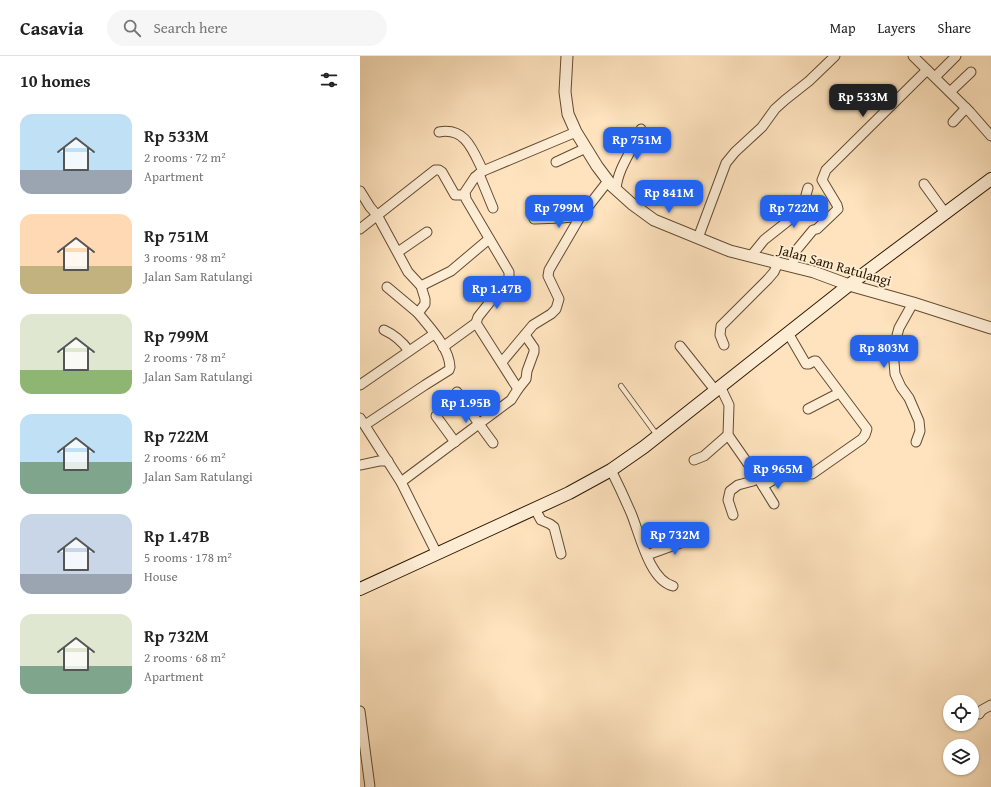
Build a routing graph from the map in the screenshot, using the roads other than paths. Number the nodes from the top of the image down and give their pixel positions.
1 (567, 56) edge
2 (835, 56) edge
3 (913, 56) edge
4 (956, 56) edge
5 (927, 70) junction
6 (971, 72) dead end
7 (935, 78) junction
8 (950, 92) junction
9 (966, 108) junction
10 (953, 122) dead end
11 (640, 129) dead end
12 (439, 132) dead end
13 (576, 132) junction
14 (991, 136) edge
15 (586, 148) junction
16 (556, 162) dead end
17 (481, 172) junction
18 (991, 179) edge
19 (924, 184) dead end
20 (612, 185) junction
21 (808, 188) dead end
22 (360, 191) edge
23 (464, 195) junction
24 (778, 203) dead end
25 (493, 208) dead end
26 (945, 213) junction
27 (377, 215) junction
28 (581, 216) junction
29 (790, 218) junction
30 (534, 219) dead end
31 (360, 229) edge
32 (427, 232) dead end
33 (698, 238) junction
34 (490, 239) junction
35 (398, 252) junction
36 (751, 256) junction
37 (778, 263) junction
38 (790, 266) junction
39 (849, 285) junction
40 (421, 286) junction
41 (387, 287) dead end
42 (913, 303) junction
43 (418, 314) junction
44 (476, 323) junction
45 (991, 328) edge
46 (384, 330) dead end
47 (788, 333) junction
48 (434, 334) junction
49 (525, 335) junction
50 (724, 345) dead end
51 (680, 346) dead end
52 (443, 347) junction
53 (409, 351) junction
54 (502, 362) junction
55 (360, 385) edge
56 (621, 386) dead end
57 (717, 388) junction
58 (518, 389) junction
59 (458, 392) dead end
60 (839, 393) junction
61 (808, 409) dead end
62 (436, 416) dead end
63 (362, 422) edge
64 (478, 424) junction
65 (728, 435) junction
66 (658, 436) junction
67 (455, 442) junction
68 (916, 442) dead end
69 (493, 443) dead end
70 (694, 460) dead end
71 (388, 461) junction
72 (360, 465) edge
73 (611, 470) junction
74 (812, 474) dead end
75 (784, 476) dead end
76 (758, 478) junction
77 (401, 482) junction
78 (763, 486) junction
79 (774, 504) dead end
80 (535, 509) junction
81 (733, 515) dead end
82 (697, 537) dead end
83 (438, 554) junction
84 (561, 554) dead end
85 (647, 555) junction
86 (673, 586) dead end
87 (360, 589) edge
88 (991, 705) edge
89 (979, 713) edge
90 (360, 718) edge
91 (370, 787) edge

1 - 13 street, Jalan Sam Ratulangi
2 - 33 street
3 - 5 street
4 - 7 street
5 - 7 street
5 - 38 street
6 - 8 street
7 - 8 street
8 - 9 street
9 - 10 street
9 - 14 street
11 - 20 street
12 - 17 street
13 - 15 street, Jalan Sam Ratulangi
13 - 17 street
15 - 16 street
15 - 20 street, Jalan Sam Ratulangi
17 - 23 street
17 - 25 street
18 - 26 main road
19 - 26 street
20 - 28 street
20 - 33 street, Jalan Sam Ratulangi
21 - 29 street
22 - 27 street
23 - 27 street
23 - 34 street
24 - 29 street
26 - 39 main road
27 - 31 street
27 - 35 street
28 - 30 street
28 - 49 street
29 - 36 street
32 - 35 street
33 - 36 street, Jalan Sam Ratulangi
34 - 40 street
34 - 44 street
35 - 40 street
36 - 37 street, Jalan Sam Ratulangi
37 - 38 street, Jalan Sam Ratulangi
37 - 50 street
38 - 39 street, Jalan Sam Ratulangi
39 - 42 street, Jalan Sam Ratulangi
39 - 47 main road
40 - 43 street
41 - 43 street
42 - 45 street, Jalan Sam Ratulangi
42 - 68 street
43 - 48 street
44 - 52 street
44 - 54 street
46 - 53 street
47 - 57 main road
47 - 60 street
48 - 52 street
48 - 53 street
49 - 54 street
49 - 58 street
51 - 57 street
52 - 63 street
53 - 55 street
54 - 58 street
56 - 66 lane
57 - 65 street
57 - 66 main road
58 - 64 street
59 - 64 street
60 - 61 street
60 - 74 street
62 - 67 street
63 - 71 street
64 - 67 street
64 - 69 street
65 - 70 street
65 - 76 street
66 - 73 main road
67 - 77 street
71 - 72 street
71 - 77 street
73 - 80 main road
73 - 85 street
75 - 78 street
76 - 78 street
76 - 81 street
77 - 83 street
78 - 79 street
80 - 83 main road
80 - 84 street
82 - 85 street
83 - 87 main road
85 - 86 street
88 - 89 street
90 - 91 street

